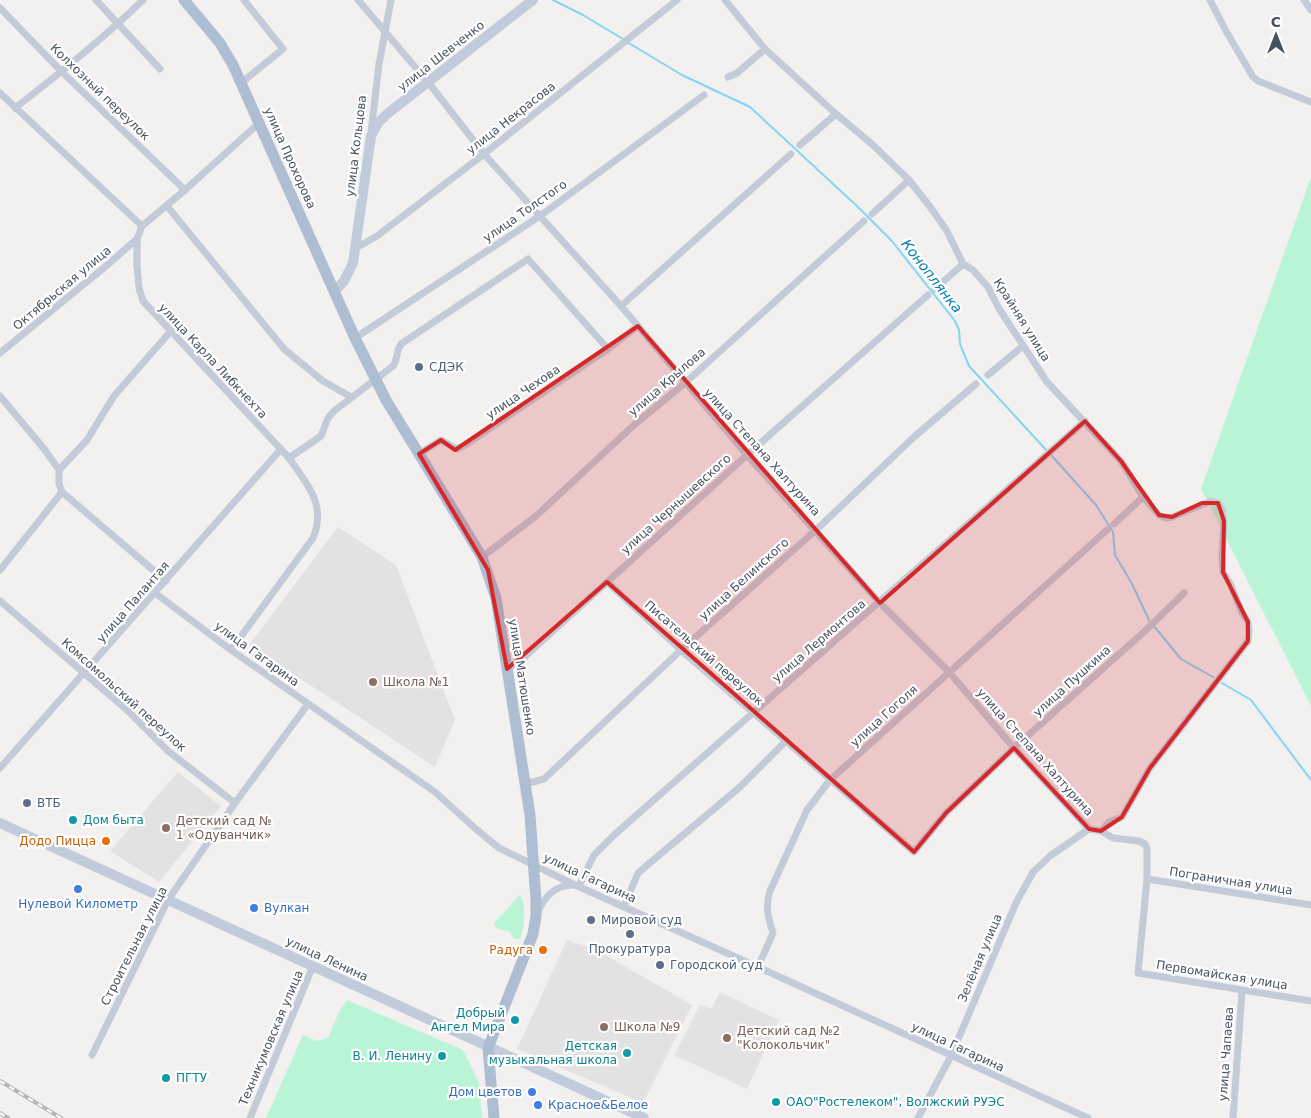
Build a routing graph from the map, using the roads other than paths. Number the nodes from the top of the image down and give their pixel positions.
1 (96, 0) edge
2 (143, 0) edge
3 (184, 0) edge
4 (244, 0) edge
5 (358, 0) edge
6 (391, 0) edge
7 (532, 0) edge
8 (677, 0) edge
9 (725, 0) edge
10 (1210, 0) edge
11 (1304, 0) edge
12 (0, 8) edge
13 (1311, 10) edge
14 (118, 24) junction
15 (385, 33) junction
16 (765, 49) junction
17 (160, 70) dead end
18 (62, 72) junction
19 (728, 77) dead end
20 (428, 82) junction
21 (241, 83) junction
22 (0, 93) edge
23 (704, 96) dead end
24 (1311, 102) edge
25 (15, 108) junction
26 (836, 114) junction
27 (259, 122) junction
28 (371, 136) junction
29 (800, 145) dead end
30 (484, 154) junction
31 (791, 154) dead end
32 (909, 180) junction
33 (185, 190) junction
34 (167, 206) junction
35 (872, 214) dead end
36 (540, 216) junction
37 (864, 221) dead end
38 (142, 226) junction
39 (137, 239) junction
40 (356, 248) junction
41 (963, 264) junction
42 (935, 289) dead end
43 (335, 291) junction
44 (928, 295) dead end
45 (620, 306) junction
46 (638, 326) junction
47 (170, 332) junction
48 (355, 338) junction
49 (1023, 346) junction
50 (608, 348) junction
51 (0, 353) edge
52 (988, 375) dead end
53 (375, 379) junction
54 (685, 382) junction
55 (976, 384) dead end
56 (0, 396) edge
57 (351, 397) junction
58 (1085, 421) junction
59 (281, 449) junction
60 (419, 454) junction
61 (747, 455) junction
62 (289, 458) junction
63 (59, 470) junction
64 (62, 492) junction
65 (1144, 497) junction
66 (1114, 524) dead end
67 (816, 530) junction
68 (1107, 530) dead end
69 (482, 557) junction
70 (0, 570) edge
71 (166, 581) junction
72 (607, 582) junction
73 (155, 593) junction
74 (1184, 593) dead end
75 (0, 601) edge
76 (880, 602) junction
77 (231, 650) junction
78 (681, 650) junction
79 (507, 669) junction
80 (949, 672) junction
81 (84, 674) junction
82 (308, 704) junction
83 (754, 712) junction
84 (786, 741) junction
85 (1014, 748) junction
86 (0, 768) edge
87 (830, 780) junction
88 (525, 784) junction
89 (235, 803) junction
90 (0, 823) edge
91 (1089, 829) junction
92 (1100, 831) junction
93 (914, 852) joint
94 (534, 865) junction
95 (1147, 879) junction
96 (577, 885) junction
97 (168, 900) junction
98 (1311, 905) edge
99 (624, 906) junction
100 (536, 916) junction
101 (313, 966) junction
102 (758, 966) junction
103 (1242, 991) junction
104 (1311, 1000) edge
105 (488, 1048) junction
106 (92, 1055) dead end
107 (951, 1056) junction
108 (250, 1118) edge
109 (494, 1118) edge
110 (644, 1118) edge
111 (918, 1118) edge
112 (1088, 1118) edge
113 (1233, 1118) edge

1 - 14 street
2 - 14 street
3 - 21 main road, улица Прохорова
4 - 21 street
5 - 15 street, улица Степана Халтурина
6 - 15 street, улица Кольцова
7 - 20 main road, улица Шевченко
8 - 30 street, улица Некрасова
9 - 16 street, Крайняя улица
10 - 24 street
11 - 13 street
12 - 18 street, Колхозный переулок
14 - 17 street
14 - 18 street
15 - 20 street, улица Степана Халтурина
15 - 28 street, улица Кольцова
16 - 19 street
16 - 26 street, Крайняя улица
18 - 25 street
18 - 33 street, Колхозный переулок
20 - 28 main road, улица Шевченко
20 - 30 street, улица Степана Халтурина
21 - 27 main road, улица Прохорова
22 - 25 street
23 - 36 street, улица Толстого
25 - 38 street
26 - 29 street
26 - 32 street, Крайняя улица
27 - 33 street
27 - 43 main road, улица Прохорова
28 - 40 main road, улица Кольцова
30 - 36 street, улица Степана Халтурина
30 - 40 street, улица Некрасова
31 - 45 street
32 - 35 street
32 - 41 street, Крайняя улица
33 - 34 street
34 - 38 street
34 - 57 street
36 - 45 street, улица Степана Халтурина
36 - 48 street, улица Толстого
37 - 54 street, улица Крылова
38 - 39 street, улица Карла Либкнехта
39 - 47 street, улица Карла Либкнехта
39 - 51 street, Октябрьская улица
40 - 43 main road, улица Кольцова
41 - 42 street
41 - 49 street, Крайняя улица
43 - 48 main road, улица Прохорова
44 - 61 street, улица Чернышевского
45 - 46 street, улица Степана Халтурина
46 - 50 street, улица Чехова
46 - 54 street, улица Степана Халтурина
47 - 59 street, улица Карла Либкнехта
47 - 63 street
48 - 53 main road, улица Матюшенко
49 - 52 street
49 - 58 street, Крайняя улица
50 - 53 street
50 - 60 street, улица Чехова
53 - 57 street
53 - 60 main road, улица Матюшенко
54 - 61 street, улица Степана Халтурина
54 - 69 street, улица Крылова
55 - 67 street, улица Белинского
56 - 63 street
57 - 62 street
58 - 65 street, Крайняя улица
58 - 76 street, улица Лермонтова
59 - 62 street, улица Карла Либкнехта
59 - 71 street, улица Палантая
60 - 69 main road, улица Матюшенко
61 - 67 street, улица Степана Халтурина
61 - 72 street, улица Чернышевского
62 - 77 street
63 - 64 street
64 - 70 street
64 - 71 street
65 - 66 street
65 - 92 street, Крайняя улица
67 - 76 street, улица Степана Халтурина
67 - 78 street, улица Белинского
68 - 80 street, улица Гоголя
69 - 79 main road, улица Матюшенко
71 - 73 street, улица Палантая
72 - 78 street, Писательский переулок
72 - 79 street, улица Чернышевского
73 - 77 street, улица Гагарина
73 - 81 street, улица Палантая
74 - 85 street, улица Пушкина
75 - 81 street, Комсомольский переулок
76 - 80 street, улица Степана Халтурина
76 - 83 street, улица Лермонтова
77 - 82 street, улица Гагарина
78 - 83 street, Писательский переулок
78 - 88 street, улица Белинского
79 - 88 main road, улица Матюшенко
80 - 85 street, улица Степана Халтурина
80 - 87 street, улица Гоголя
81 - 86 street, улица Палантая
81 - 89 street, Комсомольский переулок
82 - 89 street, Строительная улица
82 - 94 street, улица Гагарина
83 - 84 street, Писательский переулок
83 - 96 street, улица Лермонтова
84 - 87 street, Писательский переулок
84 - 99 street
85 - 91 street, улица Степана Халтурина
85 - 93 street, улица Пушкина
87 - 93 street, Писательский переулок
87 - 102 street, улица Гоголя
88 - 94 main road, улица Матюшенко
89 - 97 street, Строительная улица
90 - 97 main road, улица Ленина
91 - 92 street, Первомайская улица
91 - 107 street, Зелёная улица
92 - 95 street, Первомайская улица
94 - 96 street, улица Гагарина
94 - 100 main road, улица Матюшенко
95 - 98 street, Пограничная улица
95 - 103 street, Первомайская улица
96 - 99 street, улица Гагарина
96 - 100 street
97 - 101 main road, улица Ленина
97 - 106 street, Строительная улица
99 - 102 street, улица Гагарина
100 - 105 main road, улица Матюшенко
101 - 105 main road, улица Ленина
101 - 108 street, Техникумовская улица
102 - 107 street, улица Гагарина
103 - 104 street, Первомайская улица
103 - 113 street, улица Чапаева
105 - 109 main road
105 - 110 main road, улица Ленина
107 - 111 street, Зелёная улица
107 - 112 street, улица Гагарина

